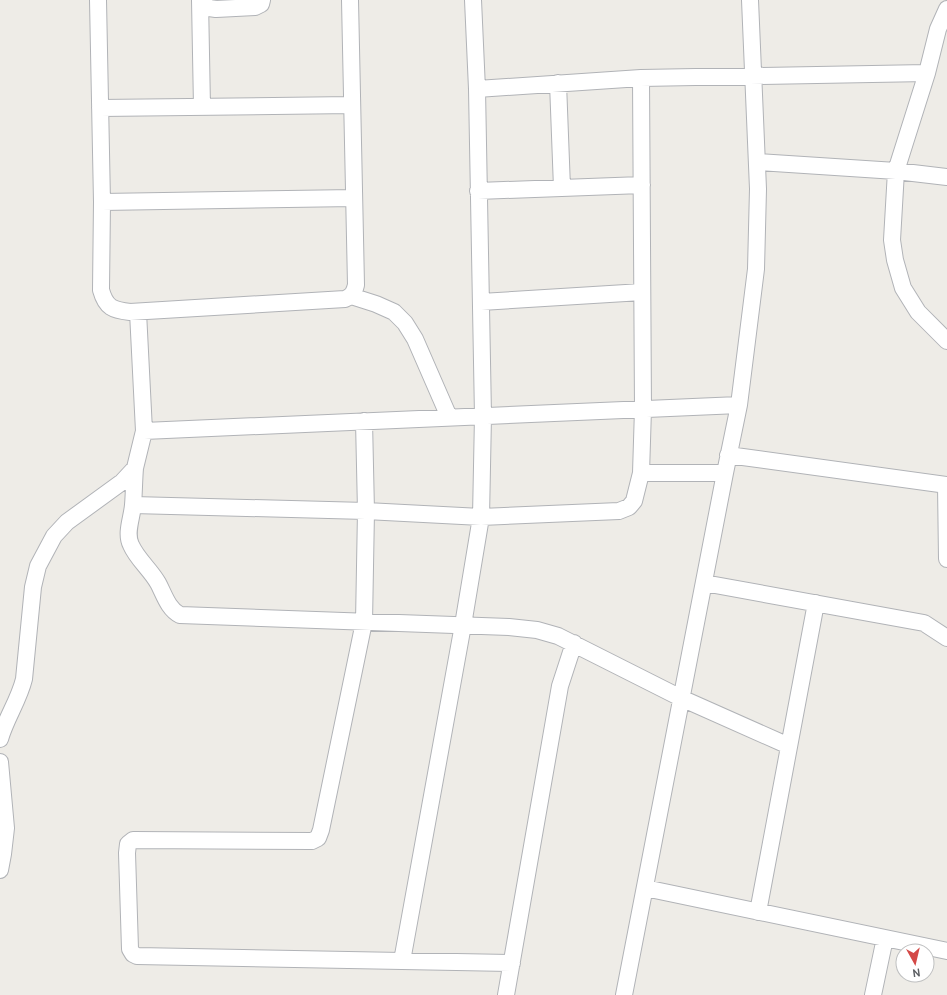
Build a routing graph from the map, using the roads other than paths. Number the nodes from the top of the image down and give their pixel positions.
1 (98, 0) edge
2 (200, 0) edge
3 (262, 0) edge
4 (350, 0) edge
5 (472, 0) edge
6 (750, 0) edge
7 (947, 9) edge
8 (927, 73) junction
9 (753, 75) junction
10 (641, 78) junction
11 (558, 83) junction
12 (477, 88) junction
13 (352, 105) junction
14 (202, 107) junction
15 (100, 108) junction
16 (756, 162) junction
17 (896, 171) junction
18 (947, 177) edge
19 (642, 185) junction
20 (562, 188) junction
21 (478, 191) junction
22 (354, 198) junction
23 (102, 202) junction
24 (642, 292) junction
25 (351, 296) junction
26 (481, 302) junction
27 (138, 312) junction
28 (947, 341) edge
29 (739, 405) junction
30 (643, 409) junction
31 (483, 416) junction
32 (449, 417) junction
33 (364, 421) junction
34 (144, 431) junction
35 (728, 455) junction
36 (135, 468) junction
37 (641, 473) junction
38 (725, 473) junction
39 (946, 485) edge
40 (133, 505) junction
41 (366, 511) junction
42 (481, 517) junction
43 (947, 559) edge
44 (704, 583) junction
45 (816, 603) junction
46 (364, 622) junction
47 (463, 625) junction
48 (947, 638) edge
49 (574, 643) junction
50 (681, 698) junction
51 (0, 739) edge
52 (789, 746) junction
53 (0, 762) edge
54 (0, 870) edge
55 (645, 888) junction
56 (758, 912) junction
57 (885, 938) junction
58 (947, 951) edge
59 (402, 961) junction
60 (512, 963) junction
61 (506, 995) edge
62 (624, 995) edge
63 (873, 995) edge

1 - 15 street
2 - 3 street
2 - 14 street
4 - 13 street
5 - 12 street
6 - 9 street
7 - 8 street
8 - 9 street
8 - 17 street
9 - 10 street
9 - 16 street
10 - 11 street
10 - 19 street
11 - 12 street
11 - 20 street
12 - 21 street
13 - 14 street
13 - 22 street
14 - 15 street
15 - 23 street
16 - 17 street
16 - 29 street
17 - 18 street
17 - 28 street
19 - 20 street
19 - 24 street
20 - 21 street
21 - 26 street
22 - 23 street
22 - 25 street
23 - 27 street
24 - 26 street
24 - 30 street
25 - 27 street
25 - 32 street
26 - 31 street
27 - 34 street
29 - 30 street
29 - 35 street
30 - 31 street
30 - 37 street
31 - 32 street
31 - 42 street
32 - 33 street
33 - 34 street
33 - 41 street
34 - 36 street
35 - 38 street
35 - 39 street
36 - 40 street
36 - 51 street
37 - 38 street
37 - 42 street
38 - 44 street
39 - 43 street
40 - 41 street
40 - 46 street
41 - 42 street
41 - 46 street
42 - 47 street
44 - 45 street
44 - 50 street
45 - 48 street
45 - 52 street
46 - 47 street
46 - 59 street
47 - 49 street
47 - 59 street
49 - 50 street
49 - 60 street
50 - 52 street
50 - 55 street
52 - 56 street
53 - 54 street
55 - 56 street
55 - 62 street
56 - 57 street
57 - 58 street
57 - 63 street
59 - 60 street
60 - 61 street

